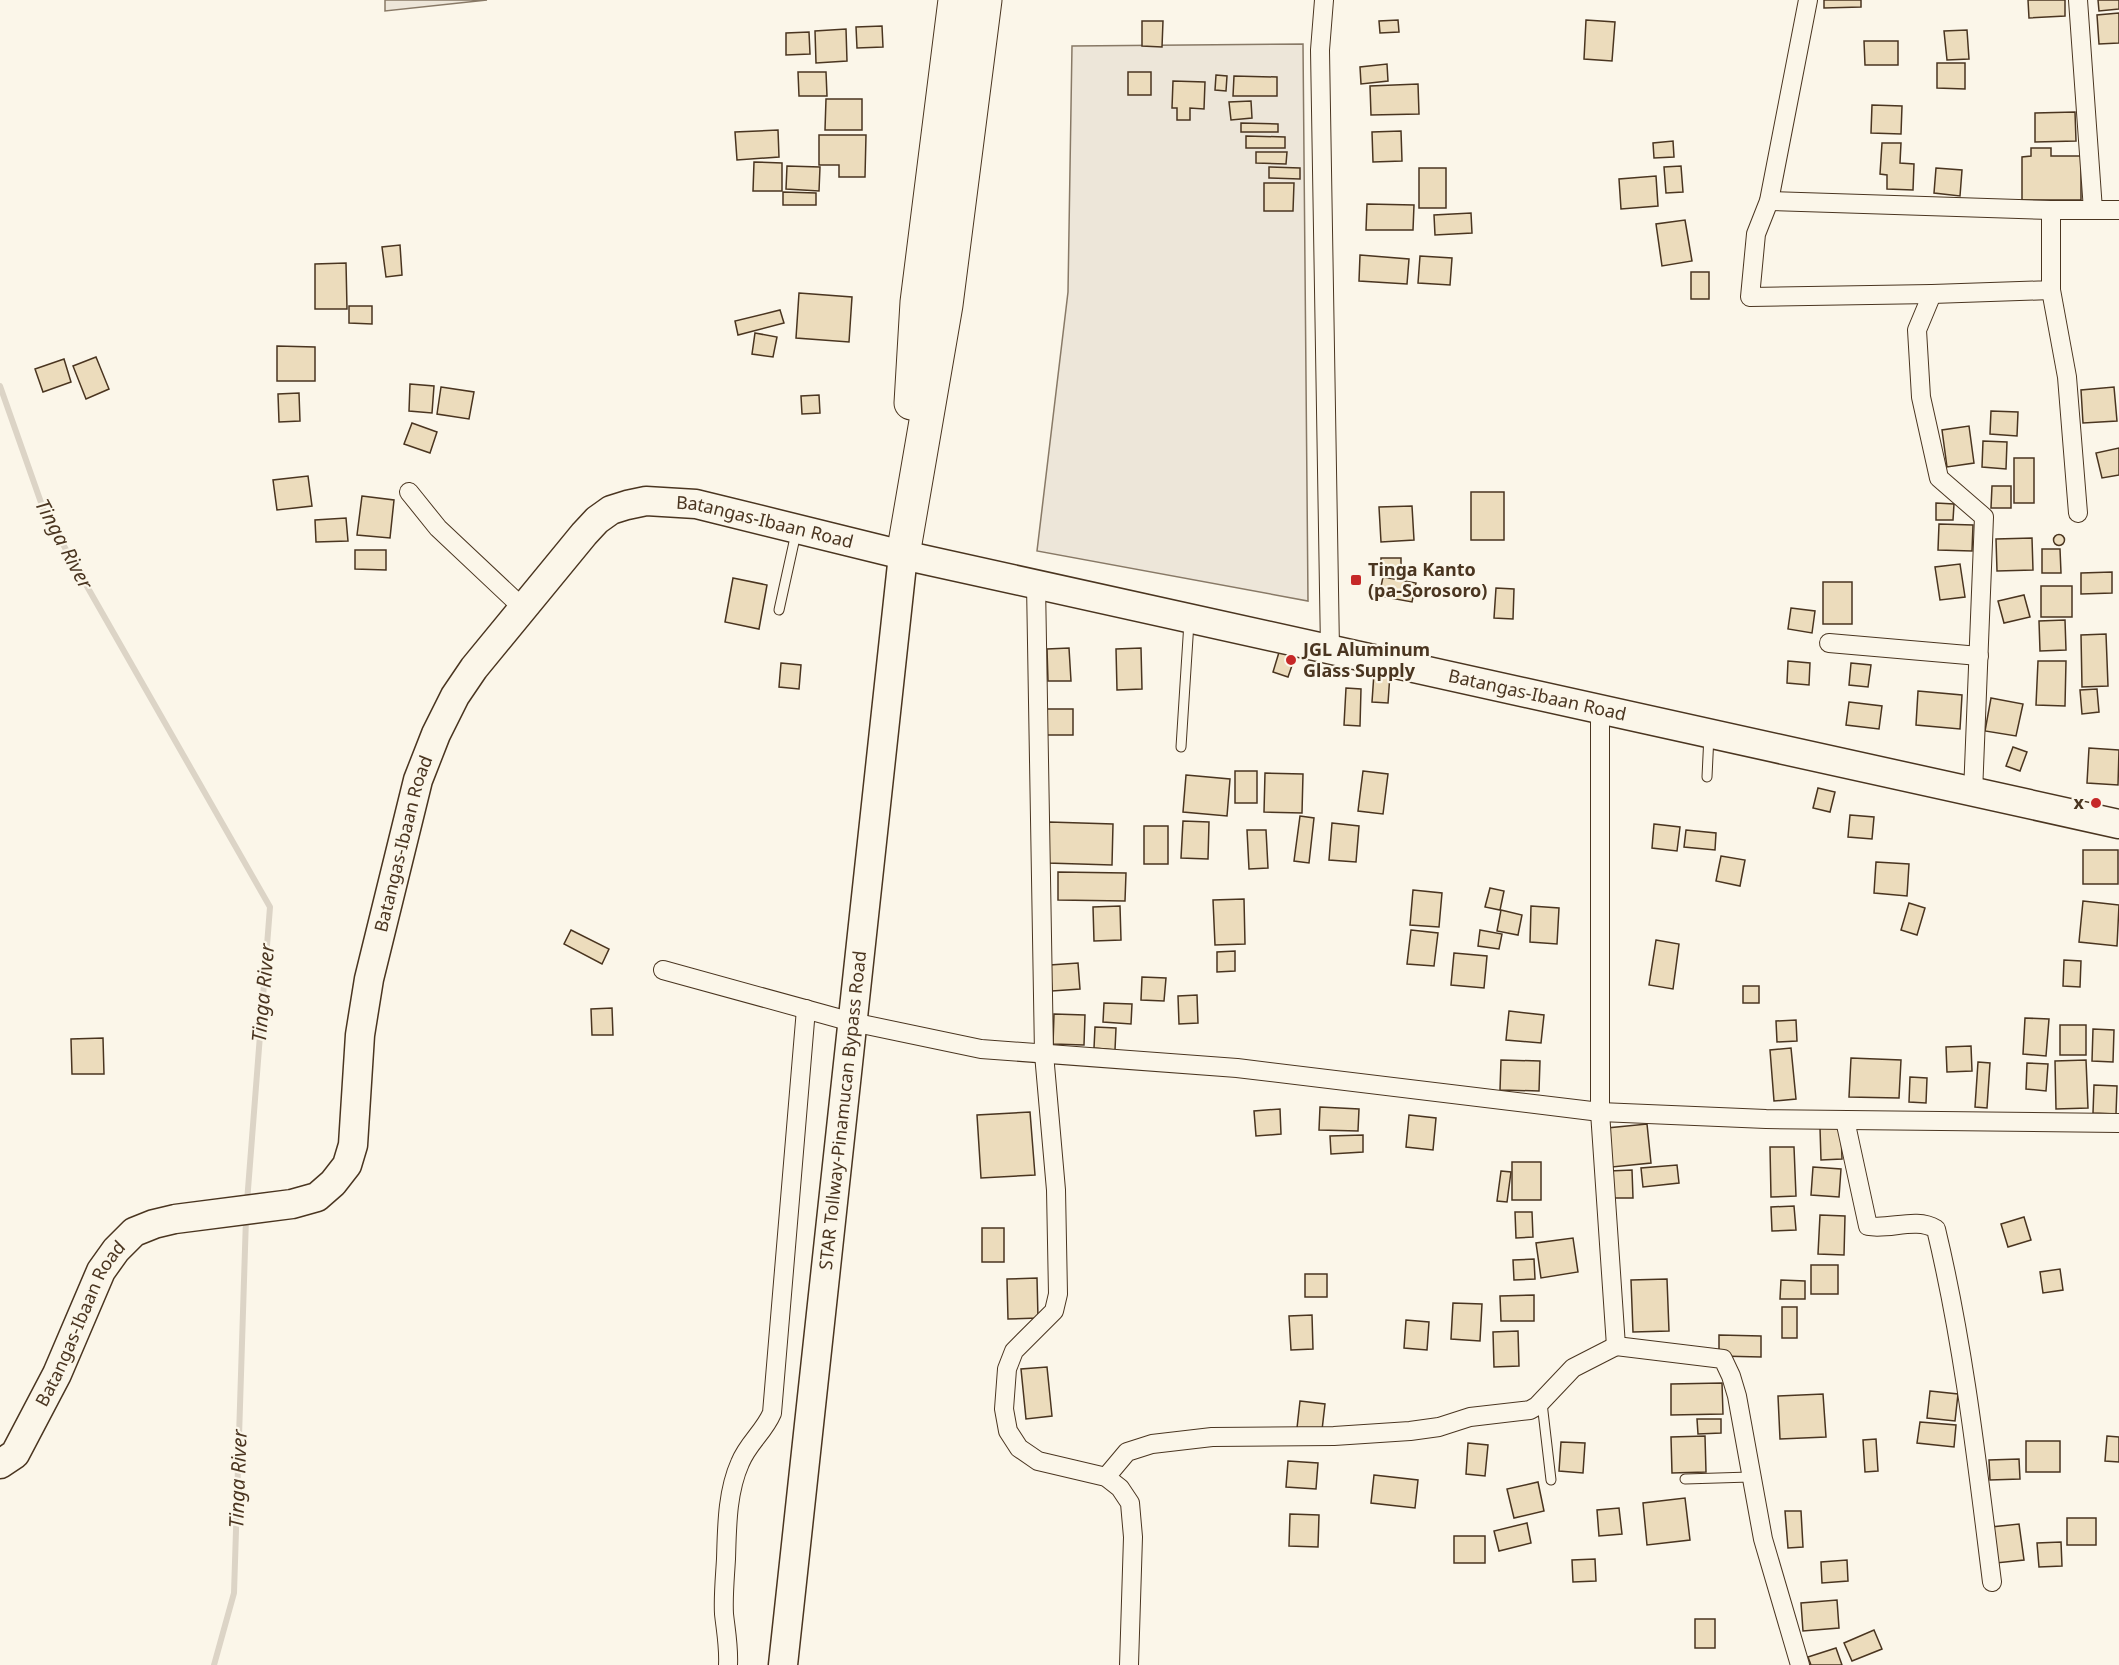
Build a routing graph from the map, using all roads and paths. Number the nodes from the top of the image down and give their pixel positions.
1 (955, 0) edge
2 (984, 0) edge
3 (1324, 0) edge
4 (1808, 0) edge
5 (2078, 0) edge
6 (1769, 201) junction
7 (2051, 210) junction
8 (2093, 210) junction
9 (2119, 210) edge
10 (2051, 290) junction
11 (1932, 294) junction
12 (409, 492) dead end
13 (2078, 513) dead end
14 (797, 528) junction
15 (903, 555) junction
16 (1036, 584) junction
17 (524, 609) junction
18 (778, 610) dead end
19 (1189, 617) junction
20 (1829, 643) dead end
21 (1330, 649) junction
22 (1979, 656) junction
23 (1600, 709) junction
24 (1709, 733) junction
25 (1181, 747) dead end
26 (1707, 777) dead end
27 (1973, 793) junction
28 (2119, 824) edge
29 (663, 970) dead end
30 (806, 1009) junction
31 (852, 1022) junction
32 (1044, 1054) junction
33 (1600, 1112) junction
34 (1845, 1120) junction
35 (2119, 1123) edge
36 (1616, 1346) junction
37 (1542, 1400) junction
38 (0, 1464) edge
39 (1106, 1477) junction
40 (1750, 1477) junction
41 (1685, 1479) dead end
42 (1551, 1480) dead end
43 (1992, 1582) dead end
44 (728, 1665) edge
45 (783, 1665) edge
46 (1129, 1665) edge
47 (1800, 1665) edge

1 - 15 highway
2 - 15 highway
3 - 21 street
4 - 6 street
5 - 8 street
6 - 7 street
6 - 11 street
7 - 8 street
7 - 10 street
8 - 9 street
10 - 11 street
10 - 13 street
11 - 22 street
12 - 17 street
14 - 15 main road, Batangas-Ibaan Road
14 - 17 main road, Batangas-Ibaan Road
14 - 18 lane
15 - 16 main road, Batangas-Ibaan Road
15 - 31 main road, STAR Tollway-Pinamucan Bypass Road
16 - 19 main road, Batangas-Ibaan Road
16 - 32 street
17 - 38 main road, Batangas-Ibaan Road
19 - 21 main road, Batangas-Ibaan Road
19 - 25 lane
20 - 22 street
21 - 23 main road, Batangas-Ibaan Road
22 - 27 street
23 - 24 main road, Batangas-Ibaan Road
23 - 33 street
24 - 26 lane
24 - 27 main road, Batangas-Ibaan Road
27 - 28 main road, Batangas-Ibaan Road
29 - 30 street
30 - 31 street
30 - 44 street
31 - 32 street
31 - 45 main road, STAR Tollway-Pinamucan Bypass Road
32 - 33 street
32 - 39 street
33 - 34 street
33 - 36 street
34 - 35 street
34 - 43 street
36 - 37 street
36 - 40 street
37 - 39 street
37 - 42 lane
39 - 46 street
40 - 41 lane
40 - 47 street

